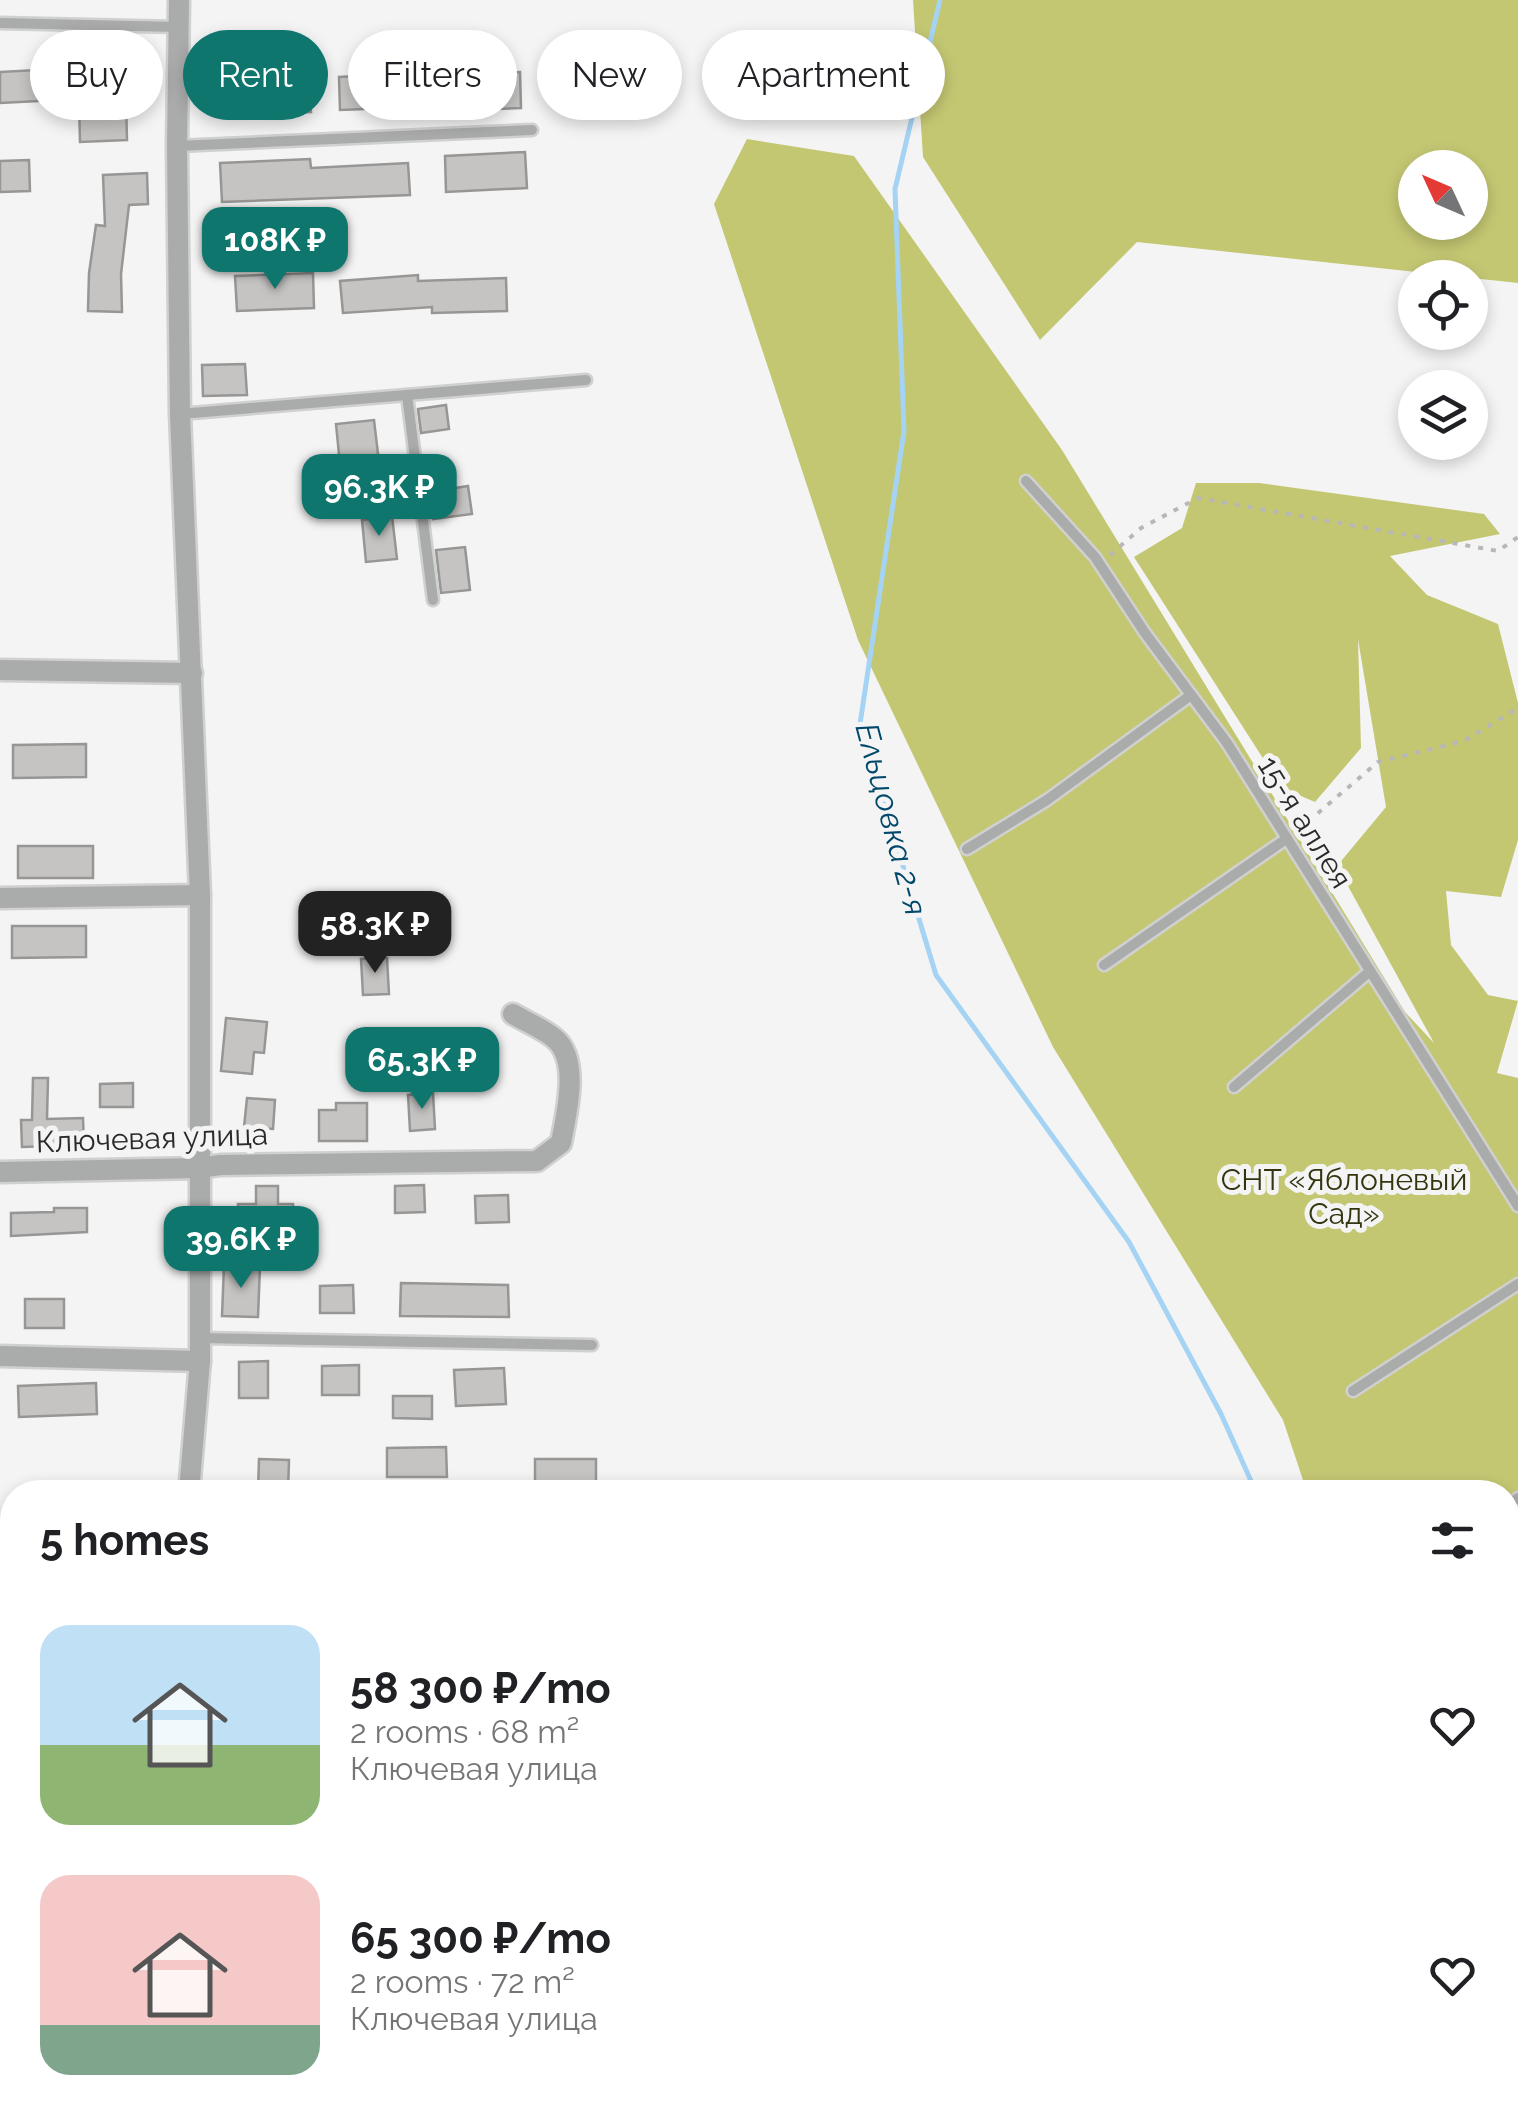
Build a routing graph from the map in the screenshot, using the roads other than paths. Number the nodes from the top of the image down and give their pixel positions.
1 (179, 0) edge
2 (0, 23) edge
3 (180, 27) junction
4 (532, 130) dead end
5 (177, 146) junction
6 (586, 380) dead end
7 (407, 395) junction
8 (180, 414) junction
9 (1026, 481) dead end
10 (433, 600) dead end
11 (0, 670) edge
12 (192, 673) junction
13 (1191, 695) junction
14 (1286, 840) junction
15 (966, 850) dead end
16 (200, 895) junction
17 (0, 898) edge
18 (1104, 964) dead end
19 (1369, 972) junction
20 (513, 1014) dead end
21 (1234, 1087) dead end
22 (200, 1168) junction
23 (0, 1172) edge
24 (1518, 1206) edge
25 (1518, 1284) edge
26 (200, 1338) junction
27 (592, 1345) dead end
28 (0, 1356) edge
29 (200, 1361) junction
30 (1353, 1391) dead end
31 (190, 1480) edge

1 - 3 street
2 - 3 lane
3 - 5 street
4 - 5 lane
5 - 8 street
6 - 7 lane
7 - 8 lane
7 - 10 lane
8 - 12 street
9 - 13 lane, 15-я аллея
11 - 12 street
12 - 16 street
13 - 14 lane, 15-я аллея
13 - 15 lane
14 - 18 lane
14 - 19 lane, 15-я аллея
16 - 17 street
16 - 22 street
19 - 21 lane
19 - 24 lane, 15-я аллея
20 - 22 street, Ключевая улица
22 - 23 street, Ключевая улица
22 - 26 street
25 - 30 lane
26 - 27 lane
26 - 29 street
28 - 29 street
29 - 31 street

